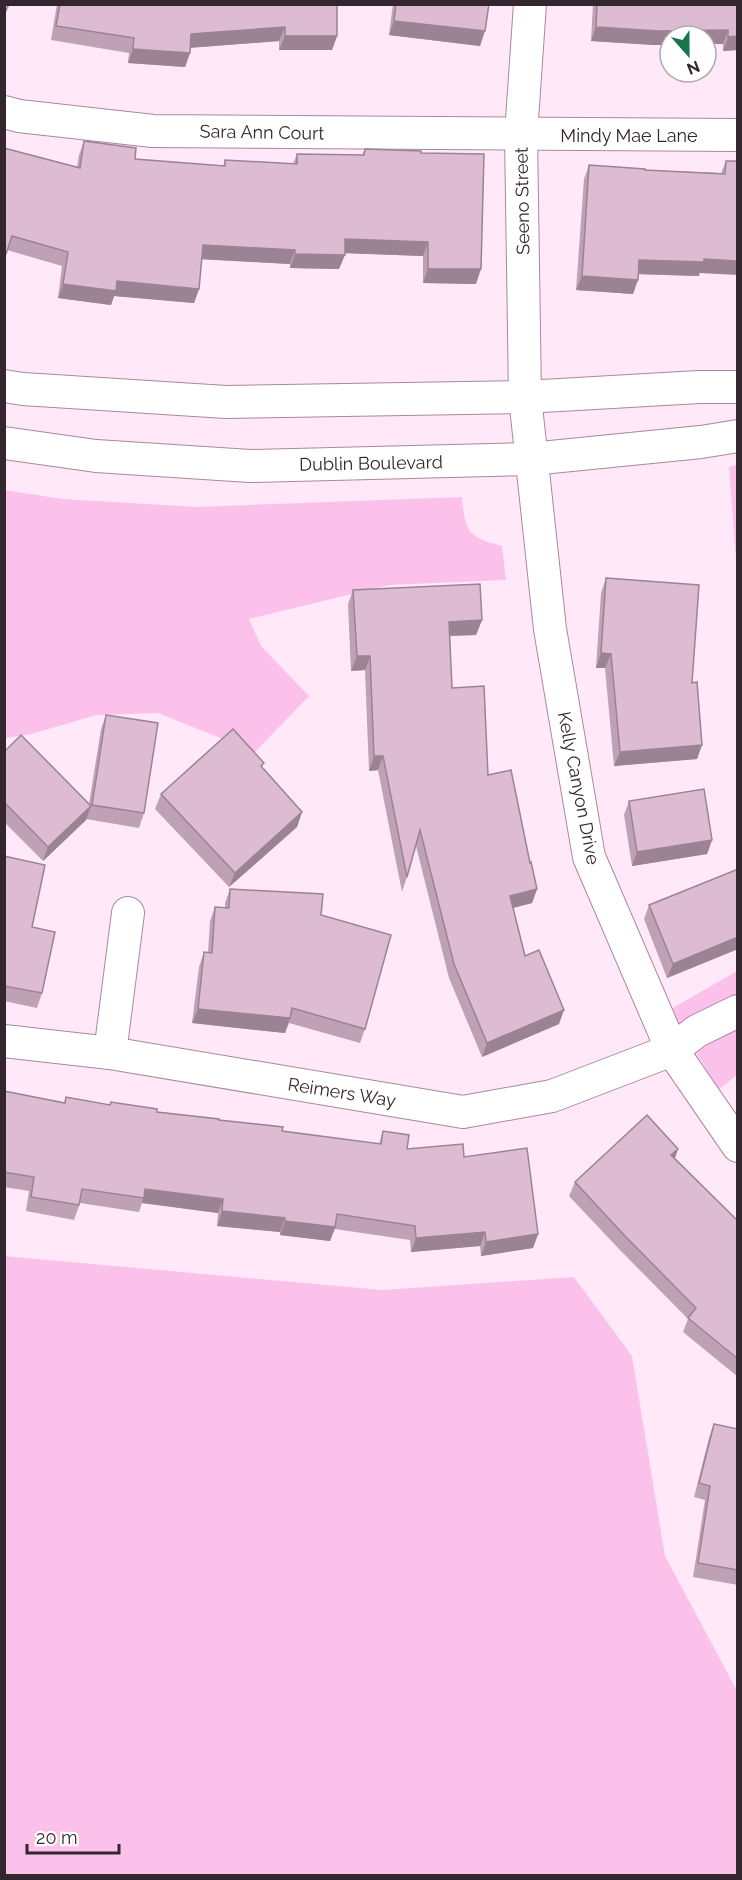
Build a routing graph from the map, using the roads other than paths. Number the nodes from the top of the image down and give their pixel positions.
1 (530, 4) edge
2 (4, 112) edge
3 (521, 134) junction
4 (738, 135) edge
5 (4, 386) edge
6 (738, 387) edge
7 (525, 398) junction
8 (738, 436) edge
9 (4, 443) edge
10 (531, 459) junction
11 (128, 913) dead end
12 (738, 1011) edge
13 (4, 1041) edge
14 (672, 1050) junction
15 (110, 1053) junction
16 (738, 1146) edge

1 - 3 street, Seeno Street
2 - 3 street, Sara Ann Court
3 - 4 street, Mindy Mae Lane
3 - 7 street, Seeno Street
5 - 7 street
6 - 7 street
7 - 10 street, Kelly Canyon Drive
8 - 10 street, Dublin Boulevard
9 - 10 street, Dublin Boulevard
10 - 14 street, Kelly Canyon Drive
11 - 15 street
12 - 14 street, Reimers Way
13 - 15 street, Reimers Way
14 - 15 street, Reimers Way
14 - 16 street, Kelly Canyon Drive

